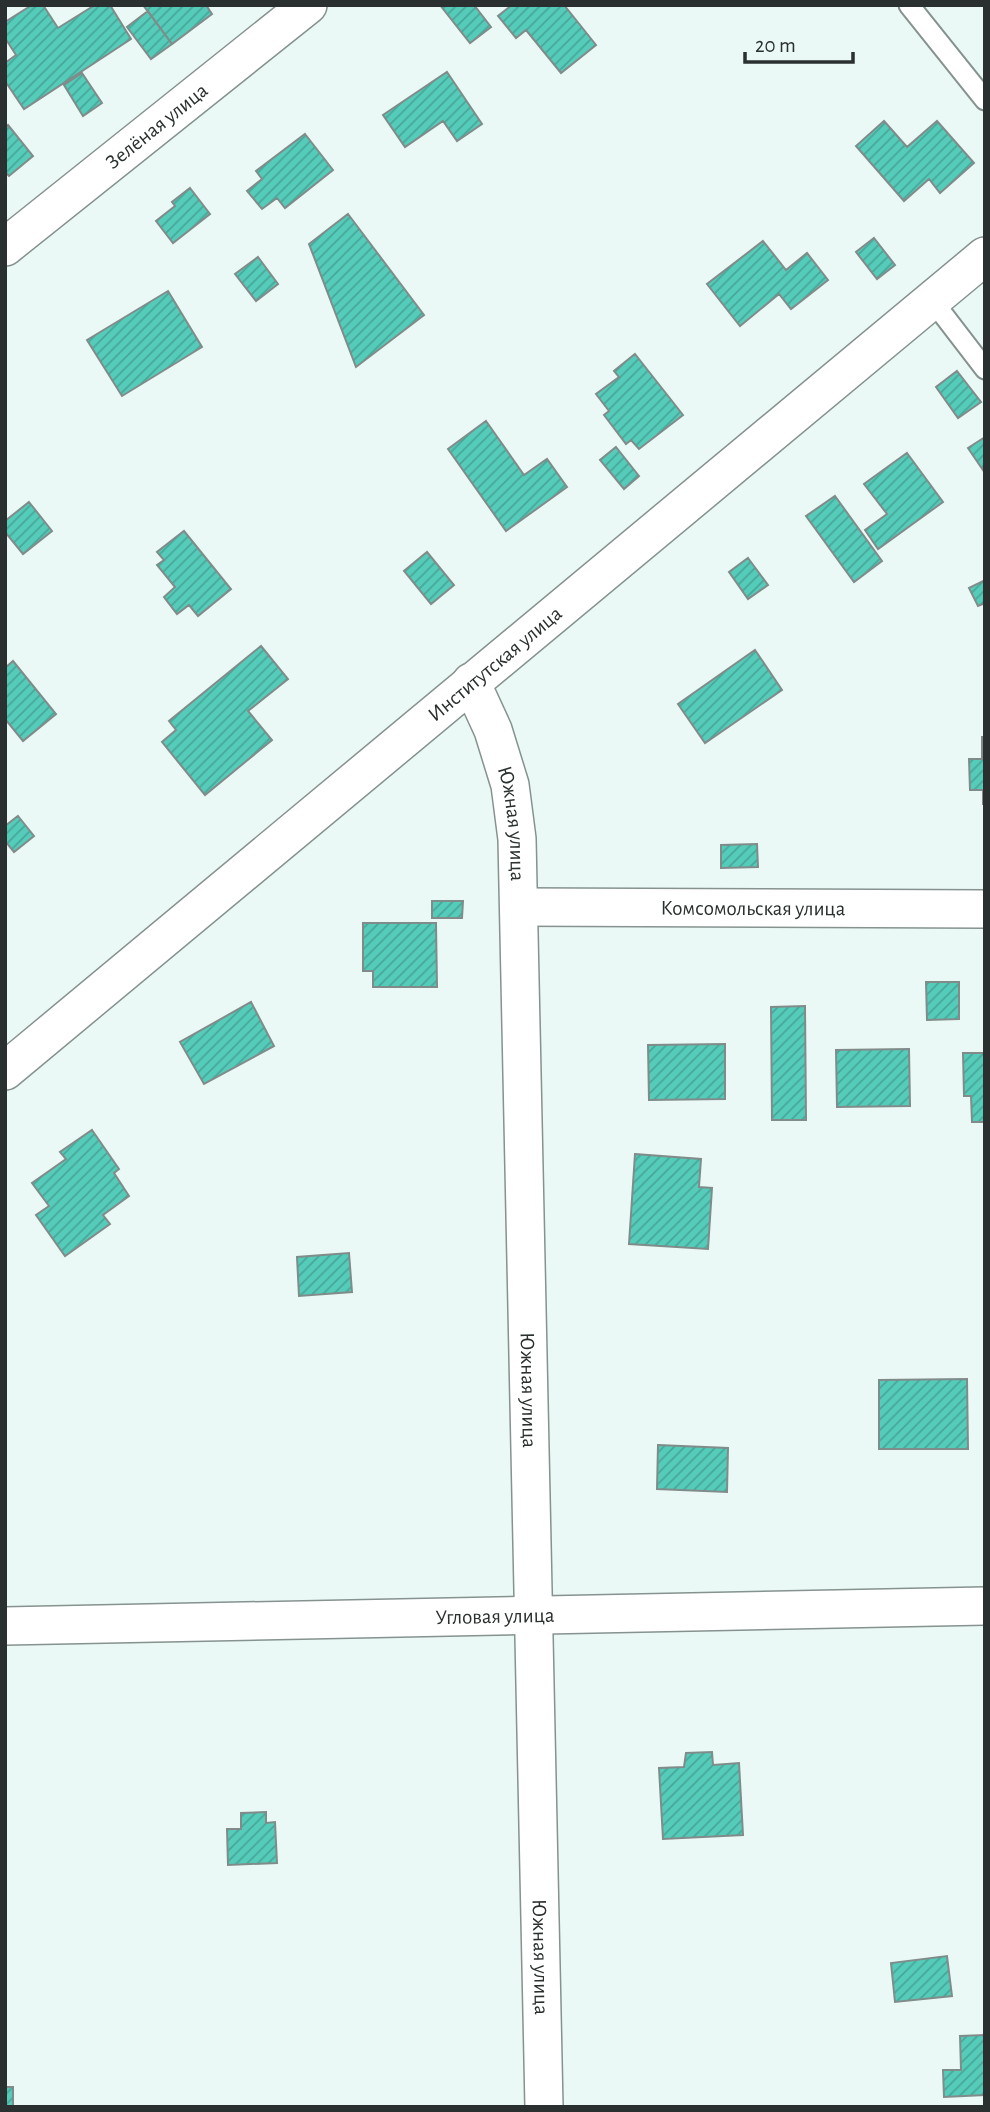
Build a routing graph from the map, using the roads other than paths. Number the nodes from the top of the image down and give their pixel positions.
1 (308, 5) edge
2 (909, 5) edge
3 (985, 100) edge
4 (5, 247) edge
5 (985, 256) edge
6 (932, 300) junction
7 (985, 369) edge
8 (471, 682) junction
9 (520, 907) junction
10 (985, 909) edge
11 (5, 1071) edge
12 (985, 1606) edge
13 (534, 1615) junction
14 (5, 1626) edge
15 (544, 2107) edge

1 - 4 street, Зелёная улица
2 - 3 lane
5 - 6 street, Институтская улица
6 - 7 lane
6 - 8 street, Институтская улица
8 - 9 street, Южная улица
8 - 11 street, Институтская улица
9 - 10 street, Комсомольская улица
9 - 13 street, Южная улица
12 - 13 street, Угловая улица
13 - 14 street, Угловая улица
13 - 15 street, Южная улица

